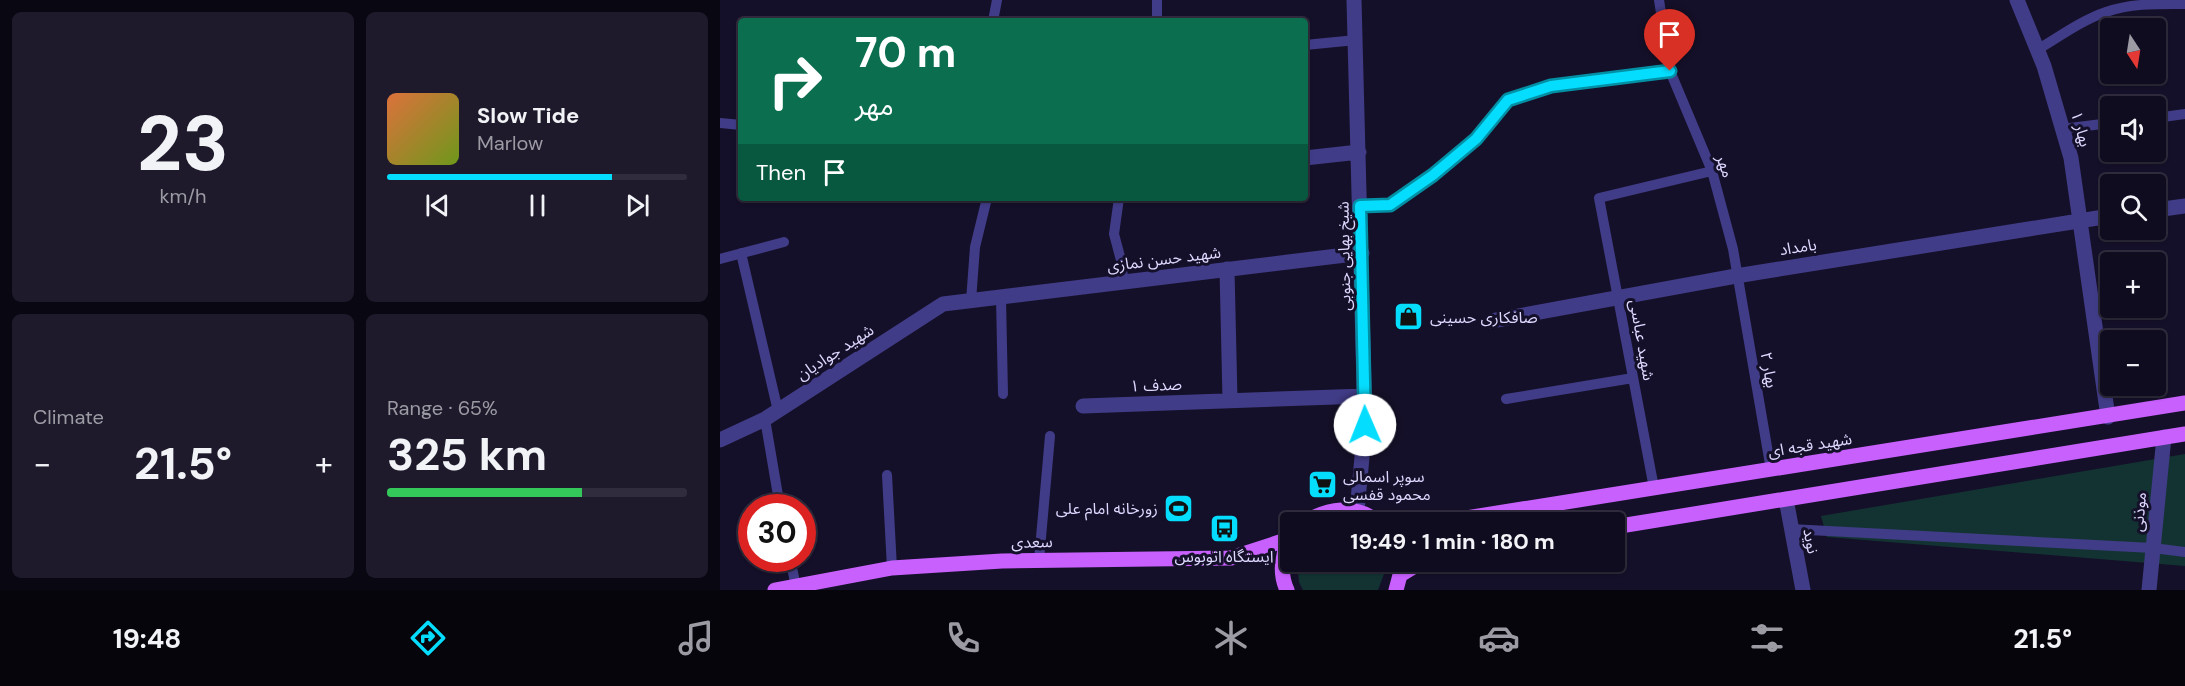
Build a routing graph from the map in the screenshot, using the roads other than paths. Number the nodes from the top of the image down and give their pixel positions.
1 (997, 0) edge
2 (1157, 0) edge
3 (1354, 0) edge
4 (1659, 0) edge
5 (2017, 0) edge
6 (2185, 4) edge
7 (994, 18) edge
8 (1156, 18) edge
9 (1356, 40) junction
10 (1308, 45) edge
11 (2037, 50) junction
12 (1670, 71) junction
13 (2185, 114) edge
14 (2166, 117) edge
15 (720, 123) edge
16 (2100, 124) edge
17 (738, 125) edge
18 (2062, 129) junction
19 (1359, 152) junction
20 (1308, 158) edge
21 (1712, 171) junction
22 (986, 201) edge
23 (1119, 201) edge
24 (1360, 206) junction
25 (2185, 206) edge
26 (2166, 209) edge
27 (2100, 217) edge
28 (2080, 219) junction
29 (784, 242) dead end
30 (741, 253) junction
31 (1362, 253) junction
32 (720, 259) edge
33 (1227, 269) junction
34 (1736, 276) junction
35 (1123, 282) junction
36 (1618, 297) junction
37 (1001, 298) junction
38 (971, 300) junction
39 (1491, 321) dead end
40 (1633, 378) junction
41 (1003, 394) dead end
42 (1365, 396) junction
43 (1506, 399) dead end
44 (1230, 400) junction
45 (2185, 403) edge
46 (1083, 406) dead end
47 (772, 415) junction
48 (2108, 417) junction
49 (2185, 434) edge
50 (1050, 436) dead end
51 (2164, 437) junction
52 (720, 440) edge
53 (1772, 470) junction
54 (887, 475) dead end
55 (1654, 488) junction
56 (779, 494) edge
57 (1786, 499) junction
58 (1357, 511) joint
59 (1326, 512) edge
60 (1504, 512) edge
61 (1625, 525) edge
62 (1790, 529) junction
63 (1280, 542) edge
64 (2153, 548) junction
65 (2185, 552) edge
66 (1040, 560) junction
67 (892, 568) junction
68 (793, 572) edge
69 (1283, 572) edge
70 (796, 588) edge
71 (775, 590) edge
72 (1287, 590) edge
73 (1803, 590) edge
74 (2150, 590) edge

1 - 7 lane
2 - 8 lane
3 - 9 street, شیخ بهایی جنوبی
4 - 12 lane, مهر
5 - 11 street, بهار ۱
6 - 11 lane
9 - 10 lane
9 - 19 street, شیخ بهایی جنوبی
11 - 18 street, بهار ۱
12 - 21 lane, مهر
12 - 24 lane
13 - 14 lane
15 - 17 lane
16 - 18 lane
18 - 28 street, بهار ۱
19 - 20 street
19 - 24 street, شیخ بهایی جنوبی
21 - 34 lane, مهر
21 - 36 lane, شهید عباسی
22 - 38 lane
23 - 35 lane
24 - 31 street, شیخ بهایی جنوبی
25 - 26 street
27 - 28 street, بامداد
28 - 34 street, بامداد
28 - 48 street, بهار ۱
29 - 30 lane
30 - 32 lane
30 - 47 lane
31 - 33 street, شهید حسن نمازی
31 - 42 street, شیخ بهایی جنوبی
33 - 35 street, شهید حسن نمازی
33 - 44 street
34 - 36 street, بامداد
34 - 53 lane, بهار ۲
35 - 37 street, شهید حسن نمازی
36 - 39 street, بامداد
36 - 40 lane, شهید عباسی
37 - 38 street, شهید حسن نمازی
37 - 41 lane
38 - 47 street, شهید جوادیان
40 - 43 lane
40 - 55 lane, شهید عباسی
42 - 44 street, صدف ۱
42 - 58 street, شیخ بهایی جنوبی
44 - 46 street, صدف ۱
45 - 48 main road, شهید قجه ای
47 - 52 street, شهید جوادیان
47 - 56 lane
48 - 53 main road, شهید قجه ای
49 - 51 main road
50 - 66 lane
51 - 57 main road
51 - 64 street, موذنی
53 - 55 main road, شهید قجه ای
54 - 67 lane
55 - 60 main road, شهید قجه ای
57 - 61 main road
57 - 62 street, نوید
58 - 59 main road
62 - 64 lane
62 - 73 street, نوید
63 - 66 main road, سعدی
64 - 65 lane
64 - 74 street, موذنی
66 - 67 main road, سعدی
67 - 70 main road, سعدی
68 - 70 lane
69 - 72 main road
70 - 71 main road, سعدی

